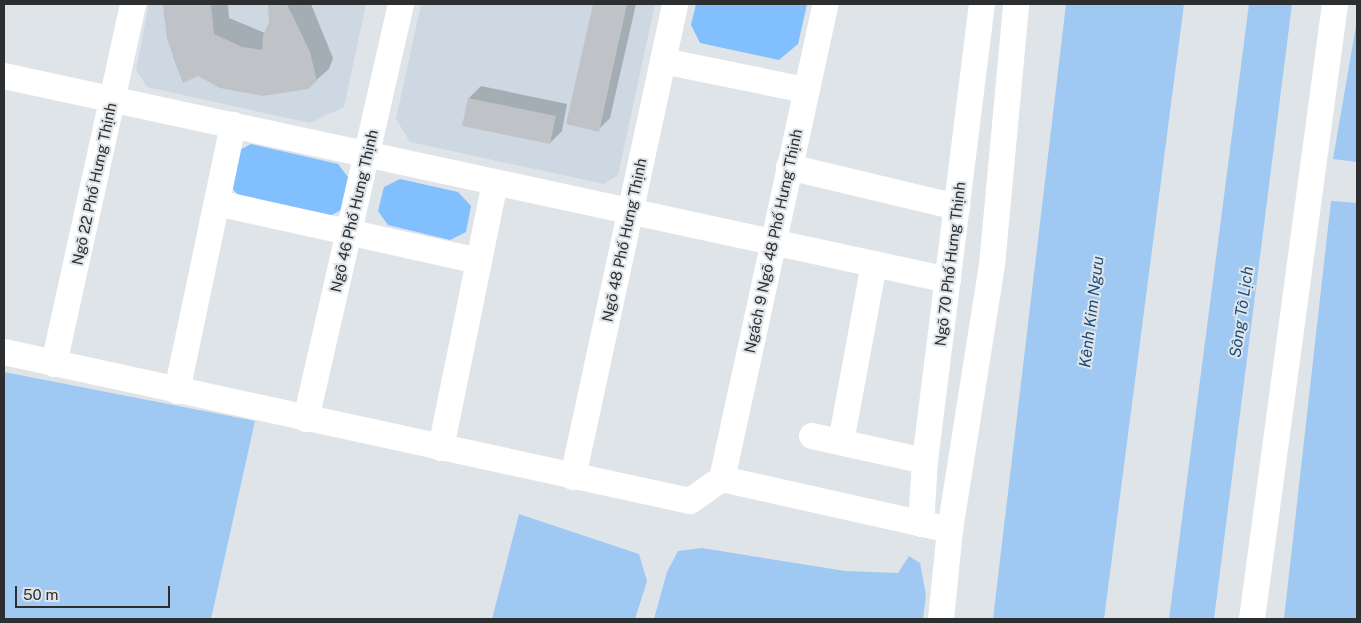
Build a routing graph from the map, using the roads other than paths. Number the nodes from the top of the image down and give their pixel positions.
1 (133, 4) edge
2 (401, 4) edge
3 (675, 4) edge
4 (826, 4) edge
5 (982, 4) edge
6 (1016, 4) edge
7 (1335, 4) edge
8 (663, 61) junction
9 (4, 76) edge
10 (805, 90) junction
11 (113, 99) junction
12 (233, 125) junction
13 (367, 154) junction
14 (789, 166) junction
15 (495, 182) junction
16 (217, 203) junction
17 (957, 208) junction
18 (630, 211) junction
19 (349, 233) junction
20 (773, 241) junction
21 (479, 261) junction
22 (874, 264) junction
23 (948, 280) junction
24 (4, 352) edge
25 (54, 364) junction
26 (177, 391) junction
27 (306, 419) junction
28 (812, 436) dead end
29 (841, 442) junction
30 (441, 448) junction
31 (925, 461) junction
32 (573, 477) junction
33 (722, 479) junction
34 (921, 524) junction
35 (950, 530) junction
36 (940, 619) edge
37 (1252, 619) edge

1 - 11 street, Ngõ 22 Phố Hưng Thịnh
2 - 13 street, Ngõ 46 Phố Hưng Thịnh
3 - 8 street, Ngõ 48 Phố Hưng Thịnh
4 - 10 street, Ngách 9 Ngõ 48 Phố Hưng Thịnh
5 - 17 street, Ngõ 70 Phố Hưng Thịnh
6 - 35 street
7 - 37 street
8 - 10 street
8 - 18 street, Ngõ 48 Phố Hưng Thịnh
9 - 11 street
10 - 14 street, Ngách 9 Ngõ 48 Phố Hưng Thịnh
11 - 12 street
11 - 25 street, Ngõ 22 Phố Hưng Thịnh
12 - 13 street
12 - 16 street
13 - 15 street
13 - 19 street, Ngõ 46 Phố Hưng Thịnh
14 - 17 street
14 - 20 street, Ngách 9 Ngõ 48 Phố Hưng Thịnh
15 - 18 street
15 - 21 street
16 - 19 street
16 - 26 street
17 - 23 street, Ngõ 70 Phố Hưng Thịnh
18 - 20 street
18 - 32 street, Ngõ 48 Phố Hưng Thịnh
19 - 21 street
19 - 27 street, Ngõ 46 Phố Hưng Thịnh
20 - 22 street
20 - 33 street, Ngách 9 Ngõ 48 Phố Hưng Thịnh
21 - 30 street
22 - 23 street
22 - 29 street
23 - 31 street, Ngõ 70 Phố Hưng Thịnh
24 - 25 street
25 - 26 street
26 - 27 street
27 - 30 street
28 - 29 street
29 - 31 street
30 - 32 street
31 - 34 street, Ngõ 70 Phố Hưng Thịnh
32 - 33 street
33 - 34 street
34 - 35 street
35 - 36 street

